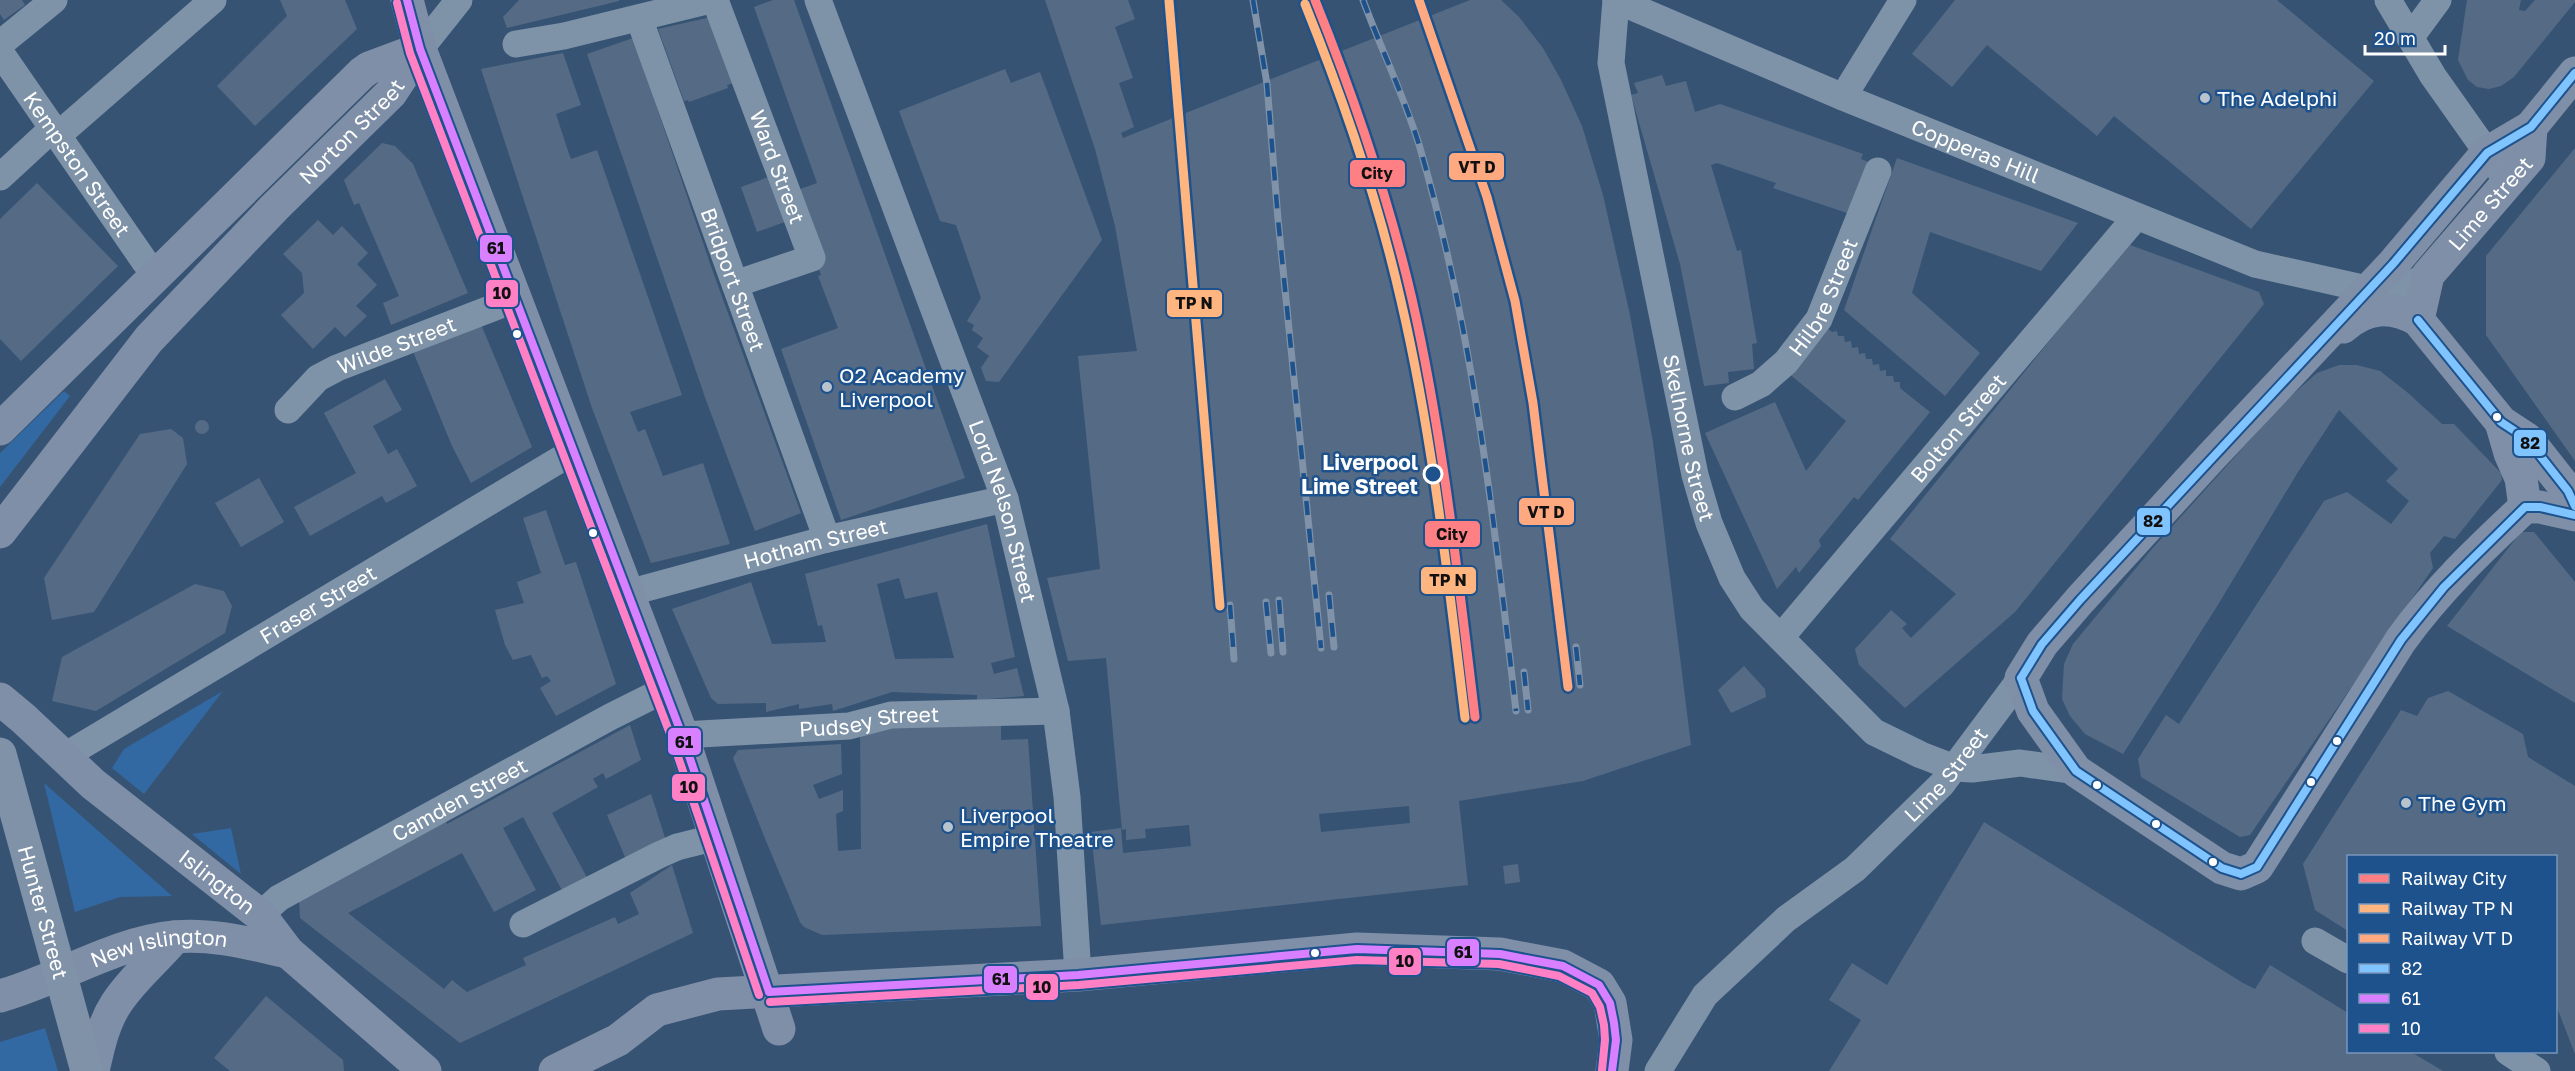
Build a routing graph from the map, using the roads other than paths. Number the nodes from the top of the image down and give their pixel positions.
1 (54, 0) edge
2 (407, 0) edge
3 (459, 0) edge
4 (713, 0) edge
5 (818, 0) edge
6 (1616, 0) edge
7 (1903, 0) edge
8 (2388, 0) edge
9 (2438, 0) edge
10 (207, 2) edge
11 (639, 18) junction
12 (2410, 38) junction
13 (0, 44) edge
14 (516, 44) dead end
15 (420, 50) junction
16 (0, 52) edge
17 (2575, 73) edge
18 (1844, 97) junction
19 (2531, 127) junction
20 (55, 132) junction
21 (2487, 153) junction
22 (1878, 171) dead end
23 (0, 177) edge
24 (2508, 182) junction
25 (2136, 217) junction
26 (160, 272) junction
27 (2428, 274) junction
28 (735, 284) junction
29 (2355, 287) junction
30 (516, 299) junction
31 (2418, 320) junction
32 (1735, 397) dead end
33 (288, 410) dead end
34 (2501, 422) junction
35 (0, 429) edge
36 (574, 451) junction
37 (2212, 456) junction
38 (1005, 499) junction
39 (2575, 506) edge
40 (2525, 507) junction
41 (2575, 515) edge
42 (0, 532) edge
43 (827, 539) junction
44 (628, 593) junction
45 (1781, 637) junction
46 (2021, 678) junction
47 (664, 690) junction
48 (0, 699) edge
49 (1056, 711) junction
50 (682, 735) junction
51 (0, 754) edge
52 (63, 757) junction
53 (1955, 768) junction
54 (2076, 771) junction
55 (717, 837) junction
56 (260, 915) junction
57 (523, 924) dead end
58 (175, 937) junction
59 (2315, 941) dead end
60 (288, 952) junction
61 (2347, 959) edge
62 (60, 974) junction
63 (1078, 975) junction
64 (769, 992) junction
65 (0, 996) edge
66 (779, 1029) dead end
67 (87, 1071) edge
68 (93, 1071) edge
69 (424, 1071) edge
70 (555, 1071) edge
71 (1612, 1071) edge
72 (1658, 1071) edge

1 - 13 street
2 - 15 main road
3 - 15 street
4 - 11 street
4 - 28 street, Ward Street
5 - 38 street, Lord Nelson Street
6 - 18 street, Copperas Hill
6 - 45 street, Skelhorne Street
7 - 18 street
8 - 12 street
9 - 12 street
10 - 20 street
11 - 14 street
11 - 28 street, Bridport Street
12 - 21 street
15 - 26 main road, Norton Street
15 - 30 main road
15 - 42 main road, Norton Street
16 - 20 street, Kempston Street
17 - 19 main road
18 - 25 street, Copperas Hill
19 - 21 main road, Lime Street
19 - 24 main road, Lime Street
20 - 23 street
20 - 26 street, Kempston Street
21 - 24 street
21 - 29 main road, Lime Street
22 - 32 street, Hilbre Street
24 - 27 main road, Lime Street
25 - 29 street, Copperas Hill
25 - 45 street, Bolton Street
26 - 35 main road, Norton Street
27 - 29 street, Copperas Hill
27 - 31 main road, Lime Street
28 - 43 street, Bridport Street
29 - 37 main road, Lime Street
30 - 33 street, Wilde Street
30 - 36 main road
31 - 34 main road
31 - 37 main road
34 - 39 main road
34 - 40 main road
36 - 44 main road
36 - 52 street, Fraser Street
37 - 46 main road, Lime Street
38 - 43 street, Hotham Street
38 - 49 street, Lord Nelson Street
40 - 41 main road
40 - 54 main road
43 - 44 street, Hotham Street
44 - 47 main road
45 - 53 street, Skelhorne Street
46 - 53 street, Lime Street
46 - 54 main road
47 - 50 main road
47 - 56 street, Camden Street
48 - 52 main road, Islington
49 - 50 street, Pudsey Street
49 - 63 street, Lord Nelson Street
50 - 55 main road
51 - 62 highway, Hunter Street
52 - 56 main road, Islington
53 - 54 street
53 - 72 street, Lime Street
55 - 57 street
55 - 64 main road
56 - 60 main road, Islington
58 - 60 main road, New Islington
58 - 62 main road, New Islington
58 - 68 main road
59 - 61 street
60 - 69 main road, Islington
62 - 65 main road, New Islington
62 - 67 highway, Hunter Street
63 - 64 main road
63 - 71 main road
64 - 66 main road
64 - 70 main road

